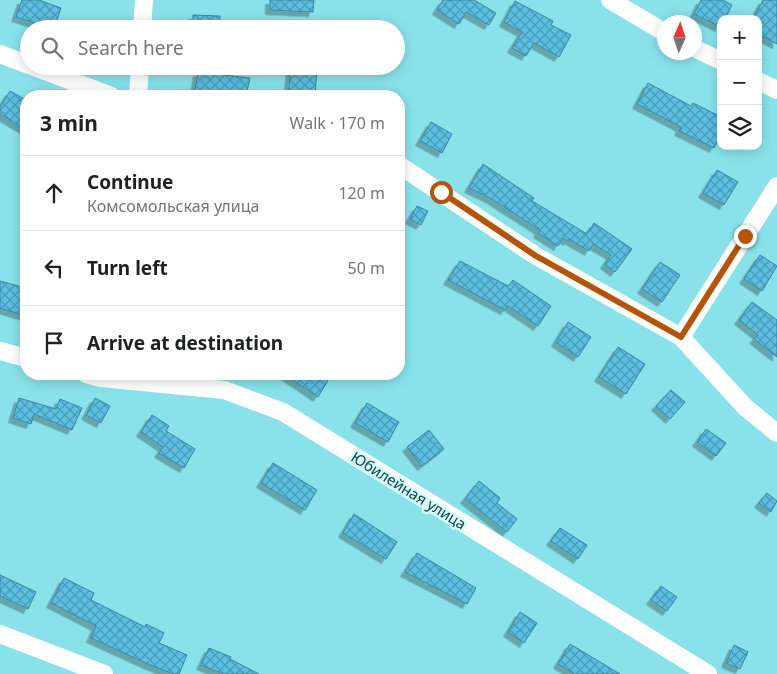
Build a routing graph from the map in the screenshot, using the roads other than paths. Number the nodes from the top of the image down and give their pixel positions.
1 (144, 0) edge
2 (610, 0) edge
3 (143, 20) edge
4 (657, 28) edge
5 (702, 52) edge
6 (0, 54) edge
7 (719, 60) edge
8 (20, 62) edge
9 (56, 75) edge
10 (139, 75) edge
11 (762, 83) edge
12 (95, 90) edge
13 (138, 90) edge
14 (777, 90) edge
15 (405, 169) edge
16 (777, 186) edge
17 (681, 337) junction
18 (0, 351) edge
19 (20, 356) edge
20 (122, 380) edge
21 (777, 433) edge
22 (0, 634) edge
23 (104, 674) edge
24 (708, 674) edge

1 - 3 street
2 - 4 street
5 - 7 street
6 - 8 street
9 - 12 street
10 - 13 street
11 - 14 street
15 - 17 street
16 - 17 street
17 - 21 street
18 - 19 street
20 - 24 street, Юбилейная улица
22 - 23 street

